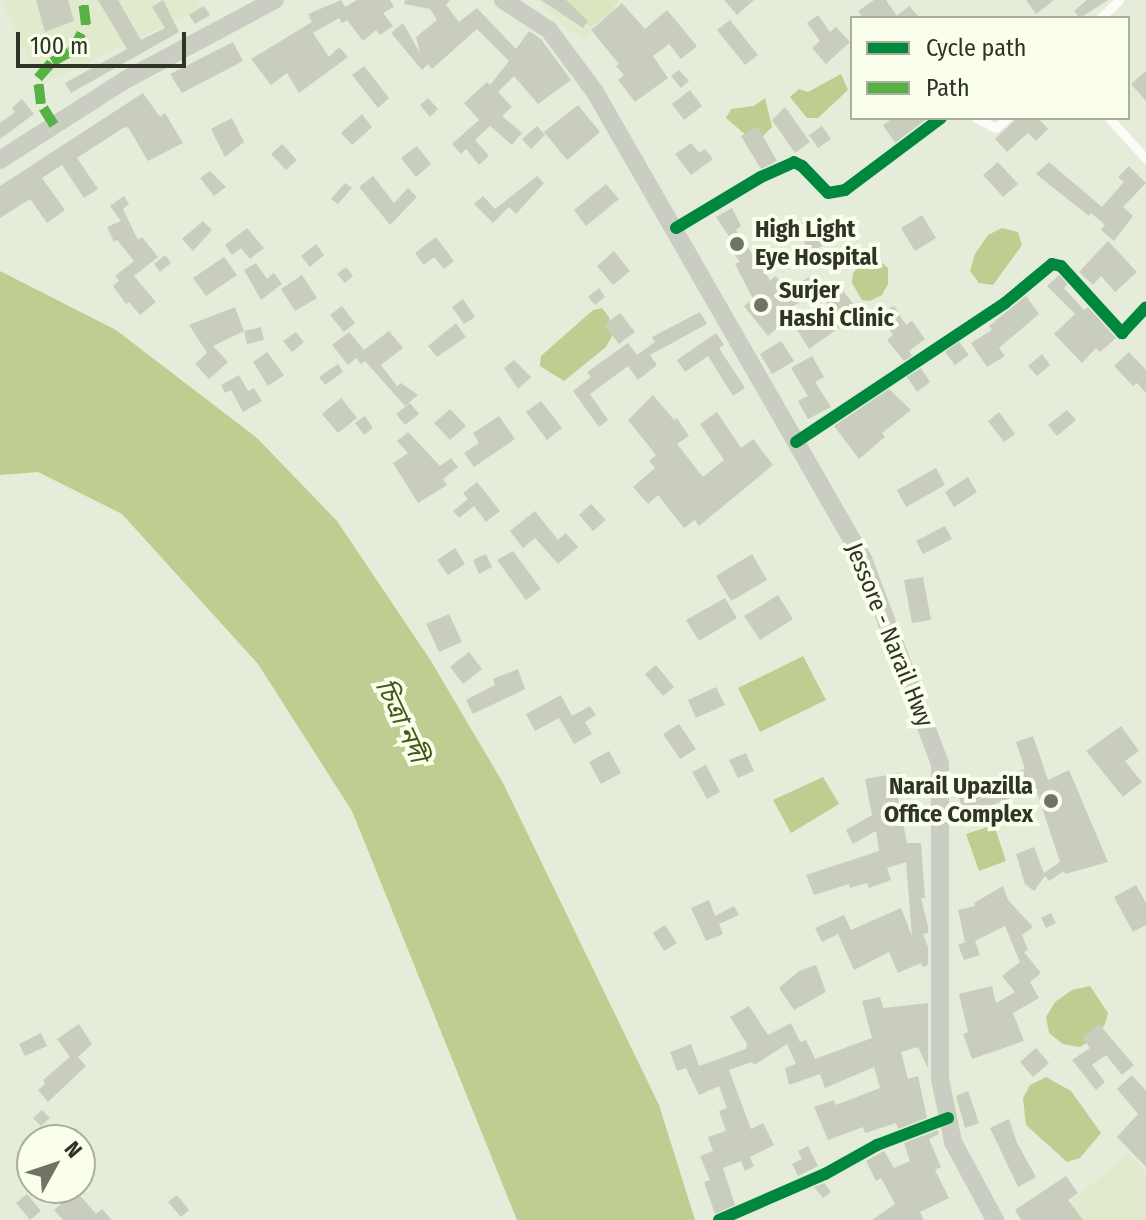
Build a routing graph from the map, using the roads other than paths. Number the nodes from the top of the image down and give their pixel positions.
1 (275, 0) edge
2 (503, 0) edge
3 (1119, 0) edge
4 (1102, 16) edge
5 (938, 120) edge
6 (980, 120) edge
7 (1005, 120) edge
8 (1111, 120) edge
9 (1146, 159) edge
10 (0, 160) edge
11 (676, 228) junction
12 (1146, 307) edge
13 (796, 442) junction
14 (948, 1118) junction
15 (719, 1220) edge
16 (995, 1220) edge

1 - 10 highway
2 - 11 highway, Jessore - Narail Hwy
3 - 4 street
5 - 11 street
6 - 7 street
8 - 9 street
11 - 13 highway, Jessore - Narail Hwy
12 - 13 street
13 - 14 highway, Jessore - Narail Hwy
14 - 15 street
14 - 16 highway, Jessore - Narail Hwy

